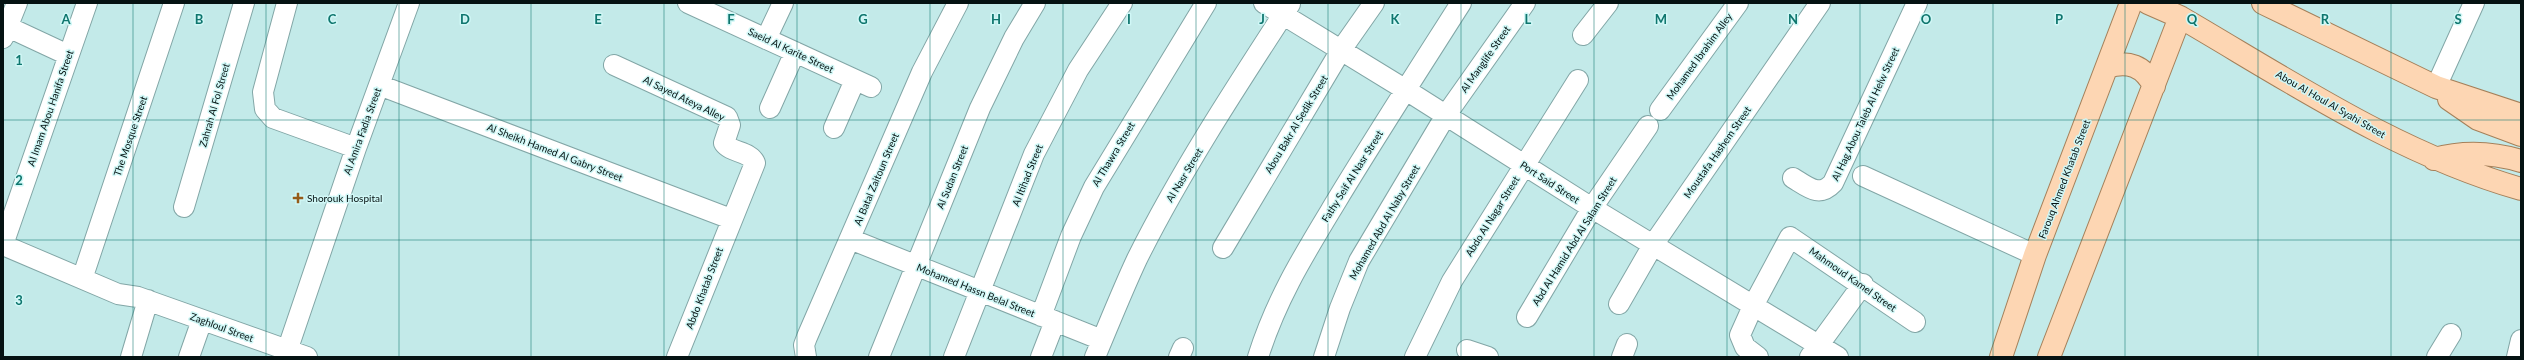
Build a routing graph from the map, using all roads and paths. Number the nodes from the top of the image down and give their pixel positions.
1 (18, 3) edge
2 (87, 3) edge
3 (174, 3) edge
4 (244, 3) edge
5 (287, 3) edge
6 (409, 3) edge
7 (688, 3) edge
8 (783, 3) edge
9 (958, 3) edge
10 (1035, 3) edge
11 (1122, 3) edge
12 (1206, 3) edge
13 (1264, 3) edge
14 (1374, 3) edge
15 (1462, 3) edge
16 (1525, 3) edge
17 (1608, 3) edge
18 (1738, 3) edge
19 (1820, 3) edge
20 (1917, 3) edge
21 (2132, 3) edge
22 (2148, 3) edge
23 (2474, 3) edge
24 (2274, 6) edge
25 (1286, 9) edge
26 (2180, 17) junction
27 (5, 32) edge
28 (1583, 35) dead end
29 (766, 39) junction
30 (1341, 50) junction
31 (795, 52) junction
32 (68, 55) junction
33 (614, 65) dead end
34 (2107, 67) junction
35 (1578, 80) dead end
36 (379, 85) junction
37 (2154, 86) junction
38 (2436, 87) junction
39 (1406, 90) junction
40 (770, 108) dead end
41 (1660, 110) dead end
42 (1446, 115) junction
43 (2521, 115) edge
44 (1648, 126) dead end
45 (834, 128) dead end
46 (2521, 135) edge
47 (356, 148) junction
48 (2434, 159) junction
49 (2521, 161) edge
50 (1524, 165) junction
51 (1863, 176) dead end
52 (1794, 178) dead end
53 (2521, 189) edge
54 (184, 208) dead end
55 (1592, 208) junction
56 (731, 219) junction
57 (4, 239) edge
58 (850, 239) junction
59 (1653, 245) junction
60 (1223, 248) dead end
61 (2035, 255) junction
62 (916, 266) junction
63 (85, 270) junction
64 (1863, 284) junction
65 (981, 291) junction
66 (143, 299) junction
67 (1619, 304) dead end
68 (1753, 306) junction
69 (1527, 317) dead end
70 (1048, 318) junction
71 (202, 320) junction
72 (1915, 322) dead end
73 (2451, 334) dead end
74 (2521, 340) edge
75 (1099, 349) edge
76 (1467, 350) dead end
77 (274, 351) edge
78 (1815, 351) edge
79 (131, 357) edge
80 (189, 357) edge
81 (307, 357) edge
82 (676, 357) edge
83 (806, 357) edge
84 (880, 357) edge
85 (954, 357) edge
86 (1041, 357) edge
87 (1258, 357) edge
88 (1324, 357) edge
89 (1415, 357) edge
90 (1488, 357) edge
91 (1758, 357) edge
92 (1838, 357) edge
93 (2001, 357) edge
94 (2049, 357) edge
95 (2438, 357) edge
96 (2517, 357) edge

1 - 27 street
2 - 32 street, Al Imam Abou Hanifa Street
3 - 63 street, The Mosque Street
4 - 54 street, Zahrah Al Fol Street
5 - 47 street
6 - 36 street, Al Amira Fadia Street
7 - 29 street, Saeid Al Karite Street
8 - 29 street
9 - 58 street, Al Batal Zaitoun Street
10 - 62 street, Al Sudan Street
11 - 65 street, Al Itihad Street
12 - 70 street, Al Thawra Street
13 - 25 street, Port Said Street
14 - 30 street, Abou Bakr Al Sedik Street
15 - 39 street, Fathy Seif Al Nasr Street
16 - 42 street, Al Manglife Street
17 - 28 street
18 - 41 street, Mohamed Ibrahim Alley
19 - 59 street, Moustafa Hashem Street
20 - 52 street, Al Hag Abou Taleb Al Helw Street
21 - 34 main road, Farouq Ahmed Khatab Street
22 - 26 main road, Abou Al Houl Al Syahi Street
23 - 38 street
24 - 38 main road
25 - 30 street, Port Said Street
25 - 75 street, Al Nasr Street
26 - 37 main road
26 - 48 main road, Abou Al Houl Al Syahi Street
27 - 32 street
29 - 31 street, Saeid Al Karite Street
30 - 39 street, Port Said Street
30 - 60 street, Abou Bakr Al Sedik Street
31 - 40 street
31 - 45 street, Saeid Al Karite Street
32 - 57 street, Al Imam Abou Hanifa Street
33 - 56 street, Al Sayed Ateya Alley
34 - 37 main road
34 - 61 main road, Farouq Ahmed Khatab Street
35 - 50 street, Abdo Al Nagar Street
36 - 47 street, Al Amira Fadia Street
36 - 56 street, Al Sheikh Hamed Al Gabry Street
37 - 94 main road
38 - 43 main road
38 - 46 main road
39 - 42 street, Port Said Street
39 - 87 street, Fathy Seif Al Nasr Street
42 - 50 street, Port Said Street
42 - 88 street, Mohamed Abd Al Naby Street
44 - 55 street, Abd Al Hamid Abd Al Salam Street
47 - 77 street, Al Amira Fadia Street
48 - 49 main road
48 - 53 main road, Abou Al Houl Al Syahi Street
50 - 55 street, Port Said Street
50 - 89 street, Abdo Al Nagar Street
51 - 61 street
55 - 59 street, Port Said Street
55 - 69 street, Abd Al Hamid Abd Al Salam Street
56 - 82 street, Abdo Khatab Street
57 - 63 street, Zaghloul Street
57 - 66 street, Zaghloul Street
58 - 62 street, Mohamed Hassn Belal Street
58 - 83 street, Al Batal Zaitoun Street
59 - 67 street, Moustafa Hashem Street
59 - 68 street, Port Said Street
61 - 93 main road, Farouq Ahmed Khatab Street
62 - 65 street, Mohamed Hassn Belal Street
62 - 84 street, Al Sudan Street
63 - 66 street, Zaghloul Street
64 - 68 street, Mahmoud Kamel Street
64 - 72 street, Mahmoud Kamel Street
64 - 78 street
65 - 70 street, Mohamed Hassn Belal Street
65 - 85 street, Al Itihad Street
66 - 71 street, Zaghloul Street
66 - 79 street
68 - 78 street, Port Said Street
68 - 91 street
70 - 75 street, Mohamed Hassn Belal Street
70 - 86 street, Al Thawra Street
71 - 77 street, Zaghloul Street
71 - 80 street
73 - 95 street
74 - 96 street
76 - 90 street
77 - 81 street, Zaghloul Street
78 - 92 street, Port Said Street

